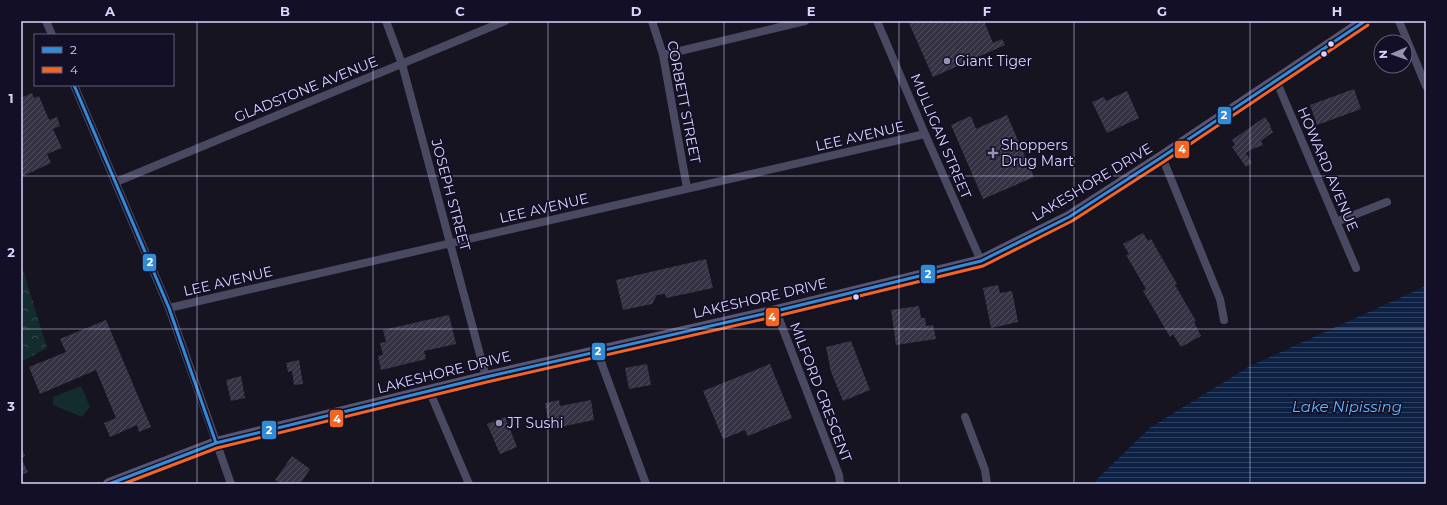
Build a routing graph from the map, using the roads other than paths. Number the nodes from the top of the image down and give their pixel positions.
1 (46, 21) edge
2 (386, 21) edge
3 (505, 21) edge
4 (652, 21) edge
5 (805, 21) edge
6 (877, 21) edge
7 (1365, 21) edge
8 (1399, 21) edge
9 (52, 34) edge
10 (664, 55) junction
11 (402, 64) junction
12 (1276, 80) junction
13 (74, 86) edge
14 (1426, 86) edge
15 (925, 134) junction
16 (1162, 157) junction
17 (116, 182) junction
18 (687, 188) junction
19 (1388, 202) dead end
20 (1336, 222) junction
21 (450, 243) junction
22 (981, 261) junction
23 (1356, 268) dead end
24 (169, 308) junction
25 (776, 311) junction
26 (1224, 320) dead end
27 (597, 351) junction
28 (486, 376) junction
29 (429, 390) junction
30 (965, 418) dead end
31 (216, 443) junction
32 (109, 484) edge
33 (231, 484) edge
34 (469, 484) edge
35 (646, 484) edge
36 (840, 484) edge
37 (987, 484) edge

1 - 9 street
2 - 11 street, JOSEPH STREET
3 - 11 street, GLADSTONE AVENUE
4 - 10 street, CORBETT STREET
5 - 10 street
6 - 15 street, MULLIGAN STREET
7 - 12 main road, LAKESHORE DRIVE
8 - 14 street
10 - 18 street, CORBETT STREET
11 - 17 street, GLADSTONE AVENUE
11 - 21 street, JOSEPH STREET
12 - 16 main road, LAKESHORE DRIVE
12 - 20 street, HOWARD AVENUE
13 - 17 street
15 - 18 street, LEE AVENUE
15 - 22 street, MULLIGAN STREET
16 - 22 main road, LAKESHORE DRIVE
16 - 26 street
17 - 24 street
18 - 21 street, LEE AVENUE
19 - 20 street
20 - 23 street, HOWARD AVENUE
21 - 24 street, LEE AVENUE
21 - 28 street, JOSEPH STREET
22 - 25 main road, LAKESHORE DRIVE
24 - 31 street
25 - 27 main road, LAKESHORE DRIVE
25 - 36 street, MILFORD CRESCENT
27 - 28 main road, LAKESHORE DRIVE
27 - 35 street
28 - 29 main road, LAKESHORE DRIVE
29 - 31 main road, LAKESHORE DRIVE
29 - 34 street
30 - 37 street
31 - 32 main road, LAKESHORE DRIVE
31 - 33 street

